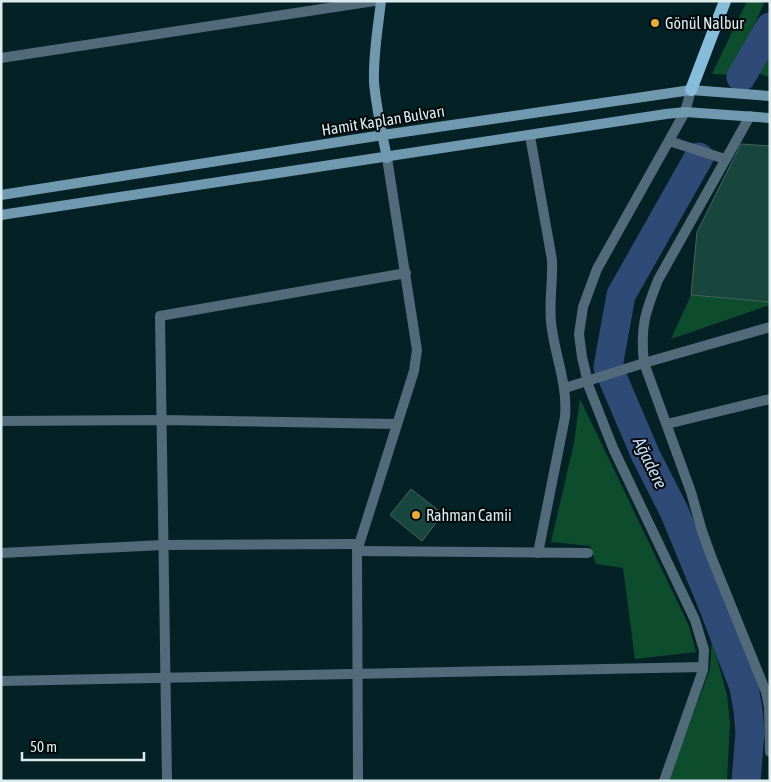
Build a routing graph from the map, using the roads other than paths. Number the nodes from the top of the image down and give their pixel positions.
1 (374, 1) edge
2 (381, 1) edge
3 (725, 1) edge
4 (1, 58) edge
5 (691, 90) junction
6 (770, 96) edge
7 (685, 112) junction
8 (750, 116) junction
9 (770, 118) edge
10 (382, 135) junction
11 (530, 136) junction
12 (669, 141) junction
13 (387, 158) junction
14 (726, 160) junction
15 (1, 195) edge
16 (1, 215) edge
17 (406, 273) junction
18 (770, 326) edge
19 (644, 362) junction
20 (587, 380) junction
21 (564, 388) junction
22 (770, 399) edge
23 (161, 420) junction
24 (1, 421) edge
25 (397, 424) junction
26 (667, 424) junction
27 (163, 545) junction
28 (357, 547) junction
29 (1, 553) edge
30 (538, 553) junction
31 (588, 553) dead end
32 (703, 667) junction
33 (358, 673) junction
34 (166, 678) junction
35 (1, 682) edge
36 (769, 698) edge
37 (770, 752) edge
38 (166, 781) edge
39 (358, 781) edge
40 (664, 781) edge

1 - 4 street
2 - 10 main road
3 - 5 main road
5 - 6 main road, Hamit Kaplan Bulvarı
5 - 7 street
5 - 10 main road, Hamit Kaplan Bulvarı
7 - 8 main road
7 - 11 main road
7 - 12 street
8 - 9 main road
8 - 14 street
10 - 13 main road
10 - 15 main road, Hamit Kaplan Bulvarı
11 - 13 main road
11 - 21 street
12 - 14 street
12 - 20 street
13 - 16 main road
13 - 17 street
14 - 19 street
17 - 23 street
17 - 25 street
18 - 19 street
19 - 20 street
19 - 26 street
20 - 21 street
20 - 32 street
21 - 30 street
22 - 26 street
23 - 24 street
23 - 25 street
23 - 27 street
25 - 28 street
26 - 36 street
27 - 28 street
27 - 29 street
27 - 34 street
28 - 30 street
28 - 33 street
30 - 31 street
32 - 33 street
32 - 40 street
33 - 34 street
33 - 39 street
34 - 35 street
34 - 38 street
36 - 37 street

